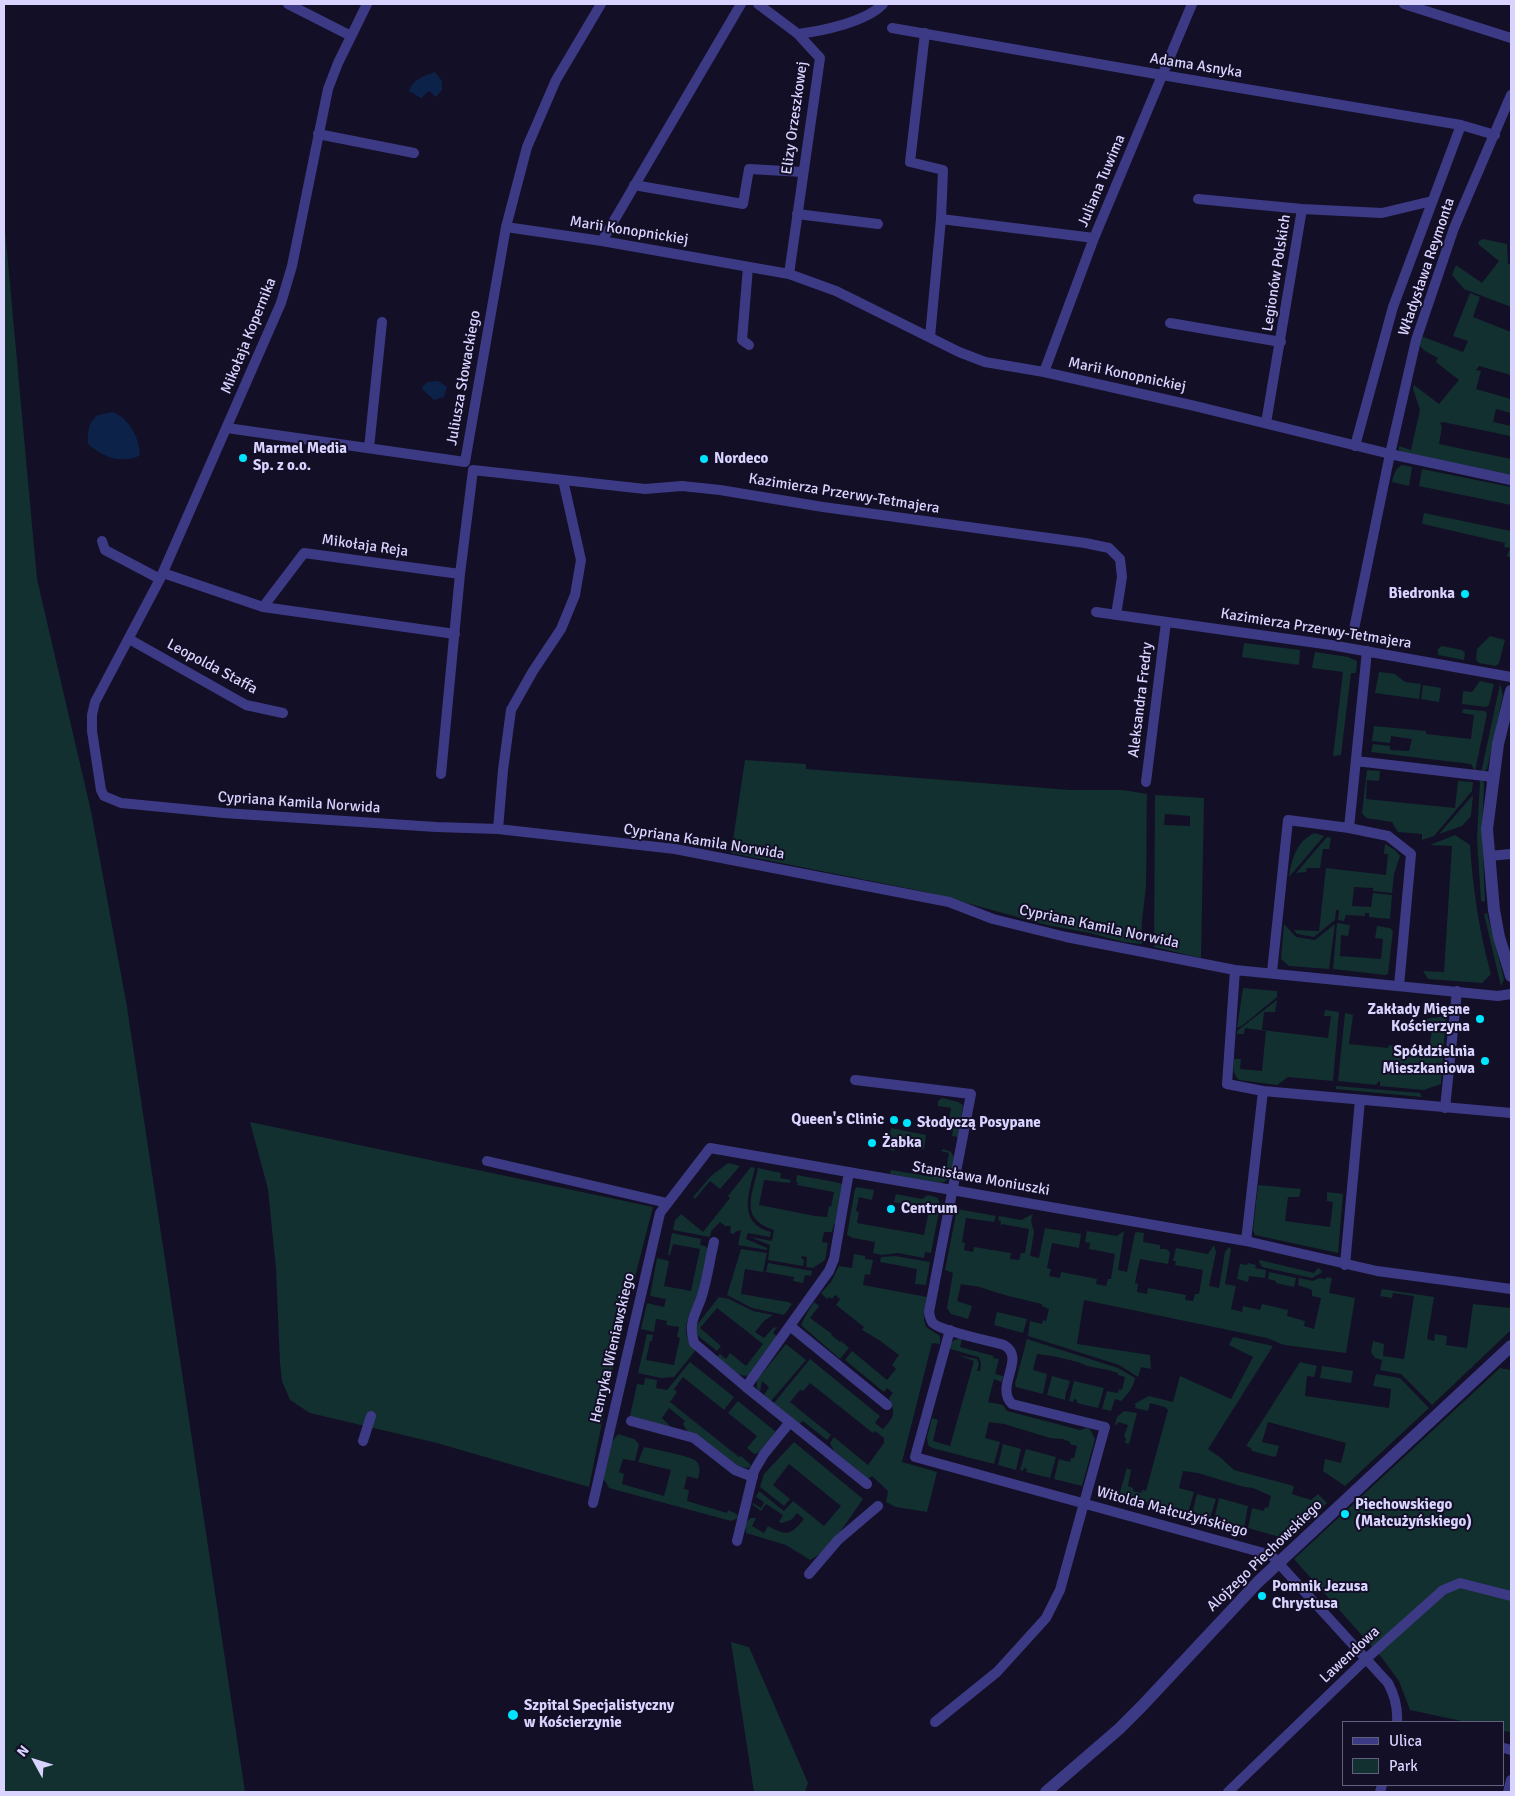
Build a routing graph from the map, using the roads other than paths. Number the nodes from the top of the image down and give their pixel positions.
1 (288, 4) edge
2 (368, 4) edge
3 (602, 4) edge
4 (742, 4) edge
5 (758, 4) edge
6 (883, 4) edge
7 (1192, 4) edge
8 (1406, 4) edge
9 (892, 28) dead end
10 (924, 33) junction
11 (798, 34) junction
12 (351, 36) junction
13 (1511, 38) edge
14 (1162, 76) junction
15 (1511, 96) edge
16 (1461, 125) junction
17 (318, 134) junction
18 (1495, 135) junction
19 (414, 153) dead end
20 (803, 172) junction
21 (634, 185) junction
22 (1198, 199) dead end
23 (1432, 201) junction
24 (1302, 208) junction
25 (797, 214) junction
26 (941, 219) junction
27 (878, 224) dead end
28 (506, 227) junction
29 (1094, 238) junction
30 (602, 241) junction
31 (748, 267) junction
32 (789, 274) junction
33 (382, 322) dead end
34 (1170, 324) dead end
35 (930, 337) junction
36 (1281, 342) junction
37 (748, 345) dead end
38 (1044, 372) junction
39 (1266, 423) junction
40 (227, 428) junction
41 (1355, 446) junction
42 (369, 448) junction
43 (1390, 454) junction
44 (465, 462) junction
45 (473, 470) junction
46 (563, 480) junction
47 (1511, 480) edge
48 (102, 542) dead end
49 (460, 574) junction
50 (161, 576) junction
51 (263, 607) junction
52 (1096, 612) dead end
53 (1116, 615) junction
54 (1166, 622) junction
55 (1354, 628) dead end
56 (455, 634) junction
57 (129, 639) junction
58 (1367, 651) junction
59 (1511, 677) edge
60 (1511, 691) edge
61 (283, 713) dead end
62 (1356, 761) junction
63 (441, 774) dead end
64 (1493, 777) junction
65 (1146, 782) dead end
66 (121, 803) joint
67 (1349, 828) junction
68 (498, 829) junction
69 (1511, 854) edge
70 (1489, 856) junction
71 (1235, 970) junction
72 (1272, 972) junction
73 (1511, 976) edge
74 (1398, 986) junction
75 (1456, 991) junction
76 (1511, 994) edge
77 (855, 1080) dead end
78 (1263, 1091) junction
79 (1360, 1100) junction
80 (1445, 1108) junction
81 (1511, 1113) edge
82 (710, 1148) joint
83 (487, 1161) dead end
84 (849, 1172) junction
85 (953, 1190) junction
86 (667, 1203) junction
87 (1246, 1241) junction
88 (714, 1242) dead end
89 (1345, 1265) junction
90 (1511, 1289) edge
91 (790, 1326) junction
92 (950, 1330) junction
93 (1511, 1346) edge
94 (746, 1386) junction
95 (887, 1405) dead end
96 (371, 1416) dead end
97 (631, 1421) dead end
98 (790, 1422) junction
99 (363, 1441) dead end
100 (753, 1477) junction
101 (867, 1484) dead end
102 (593, 1503) dead end
103 (1084, 1504) junction
104 (878, 1506) dead end
105 (737, 1541) dead end
106 (1279, 1562) junction
107 (809, 1574) dead end
108 (1511, 1596) edge
109 (1367, 1658) junction
110 (1399, 1721) edge
111 (935, 1722) dead end
112 (1511, 1780) edge
113 (1046, 1792) edge
114 (1228, 1792) edge
115 (1508, 1792) edge

1 - 12 street
2 - 12 street, Mikołaja Kopernika
3 - 28 street, Juliusza Słowackiego
4 - 21 street
5 - 11 street, Elizy Orzeszkowej
6 - 11 street
7 - 14 street, Juliana Tuwima
8 - 13 street
9 - 10 street, Adama Asnyka
10 - 14 street, Adama Asnyka
10 - 26 street
11 - 20 street, Elizy Orzeszkowej
12 - 17 street, Mikołaja Kopernika
14 - 16 street, Adama Asnyka
14 - 29 street, Juliana Tuwima
15 - 18 street, Władysława Reymonta
16 - 18 street, Adama Asnyka
16 - 23 street
17 - 19 street
17 - 40 street, Mikołaja Kopernika
18 - 43 street, Władysława Reymonta
20 - 21 street
20 - 25 street, Elizy Orzeszkowej
21 - 30 street
22 - 24 street, Legionów Polskich
23 - 24 street, Legionów Polskich
23 - 41 street
24 - 36 street, Legionów Polskich
25 - 27 street
25 - 32 street, Elizy Orzeszkowej
26 - 29 street
26 - 35 street
28 - 30 street, Marii Konopnickiej
28 - 44 street, Juliusza Słowackiego
29 - 38 street, Juliana Tuwima
30 - 31 street, Marii Konopnickiej
31 - 32 street, Marii Konopnickiej
31 - 37 street
32 - 35 street, Marii Konopnickiej
33 - 42 street
34 - 36 street, Legionów Polskich
35 - 38 street, Marii Konopnickiej
36 - 39 street, Legionów Polskich
38 - 39 street, Marii Konopnickiej
39 - 41 street, Marii Konopnickiej
40 - 42 street
40 - 50 street, Mikołaja Kopernika
41 - 43 street, Marii Konopnickiej
42 - 44 street
43 - 47 street, Marii Konopnickiej
43 - 55 street, Władysława Reymonta
44 - 45 street, Juliusza Słowackiego
45 - 46 street, Kazimierza Przerwy-Tetmajera
45 - 49 street
46 - 53 street, Kazimierza Przerwy-Tetmajera
46 - 68 street
48 - 50 street
49 - 51 street, Mikołaja Reja
49 - 56 street
50 - 51 street
50 - 57 street, Mikołaja Kopernika
51 - 56 street
52 - 53 street, Kazimierza Przerwy-Tetmajera
53 - 54 street, Kazimierza Przerwy-Tetmajera
54 - 58 street, Kazimierza Przerwy-Tetmajera
54 - 65 street, Aleksandra Fredry
56 - 63 street
57 - 61 street, Leopolda Staffa
57 - 66 street, Mikołaja Kopernika
58 - 59 street, Kazimierza Przerwy-Tetmajera
58 - 62 street
60 - 64 street
62 - 64 street
62 - 67 street
64 - 70 street
66 - 68 street, Cypriana Kamila Norwida
67 - 72 street
67 - 74 street
68 - 71 street, Cypriana Kamila Norwida
69 - 70 street
70 - 73 street
71 - 72 street, Cypriana Kamila Norwida
71 - 78 street
72 - 74 street, Cypriana Kamila Norwida
74 - 75 street, Cypriana Kamila Norwida
75 - 76 street, Cypriana Kamila Norwida
75 - 80 street
77 - 85 street
78 - 79 street
78 - 87 street
79 - 80 street
79 - 89 street
80 - 81 street
82 - 84 street, Stanisława Moniuszki
82 - 86 street, Henryka Wieniawskiego
83 - 86 street
84 - 85 street, Stanisława Moniuszki
84 - 91 street
85 - 87 street, Stanisława Moniuszki
85 - 92 street, Witolda Małcużyńskiego
86 - 102 street, Henryka Wieniawskiego
87 - 89 street, Stanisława Moniuszki
88 - 94 street
89 - 90 street, Stanisława Moniuszki
91 - 94 street
91 - 95 street
92 - 103 street, Witolda Małcużyńskiego
92 - 103 street, Witolda Małcużyńskiego
93 - 106 street, Alojzego Piechowskiego
94 - 98 street
96 - 99 street
97 - 100 street
98 - 100 street
98 - 101 street
100 - 105 street
103 - 106 street, Witolda Małcużyńskiego
103 - 111 street
104 - 107 street
106 - 109 street, Witolda Małcużyńskiego
106 - 113 street, Alojzego Piechowskiego
108 - 109 street, Lawendowa
109 - 110 street, Witolda Małcużyńskiego
109 - 114 street, Lawendowa
112 - 115 street

